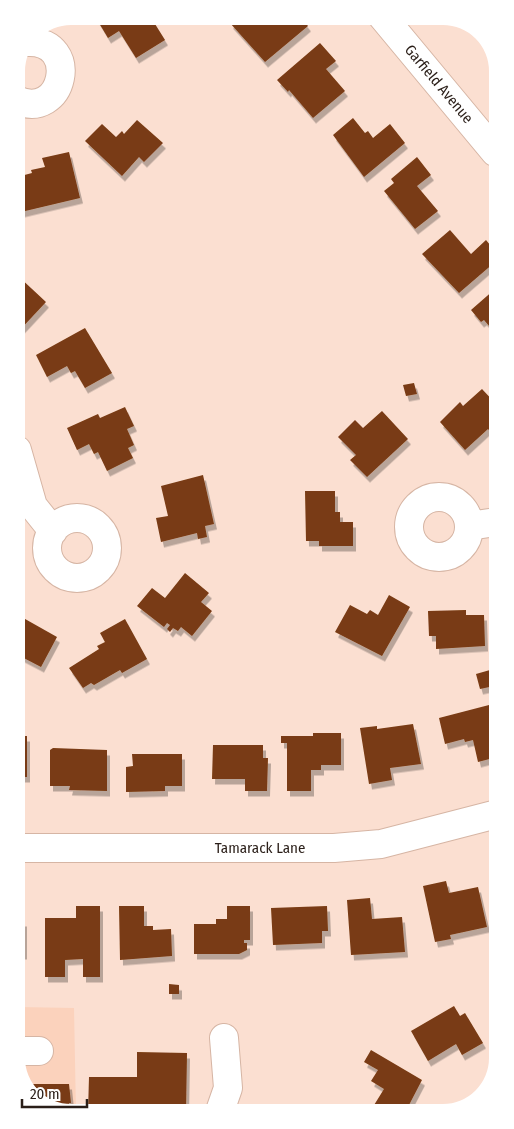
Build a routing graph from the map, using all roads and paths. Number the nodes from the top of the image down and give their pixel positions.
1 (389, 25) edge
2 (35, 43) edge
3 (25, 102) edge
4 (489, 145) edge
5 (25, 476) edge
6 (489, 523) edge
7 (469, 526) dead end
8 (52, 531) dead end
9 (489, 816) edge
10 (25, 848) edge
11 (224, 1038) dead end
12 (223, 1104) edge

1 - 4 street, Garfield Avenue
2 - 3 street
5 - 8 street
6 - 7 street
9 - 10 street, Tamarack Lane
11 - 12 street

